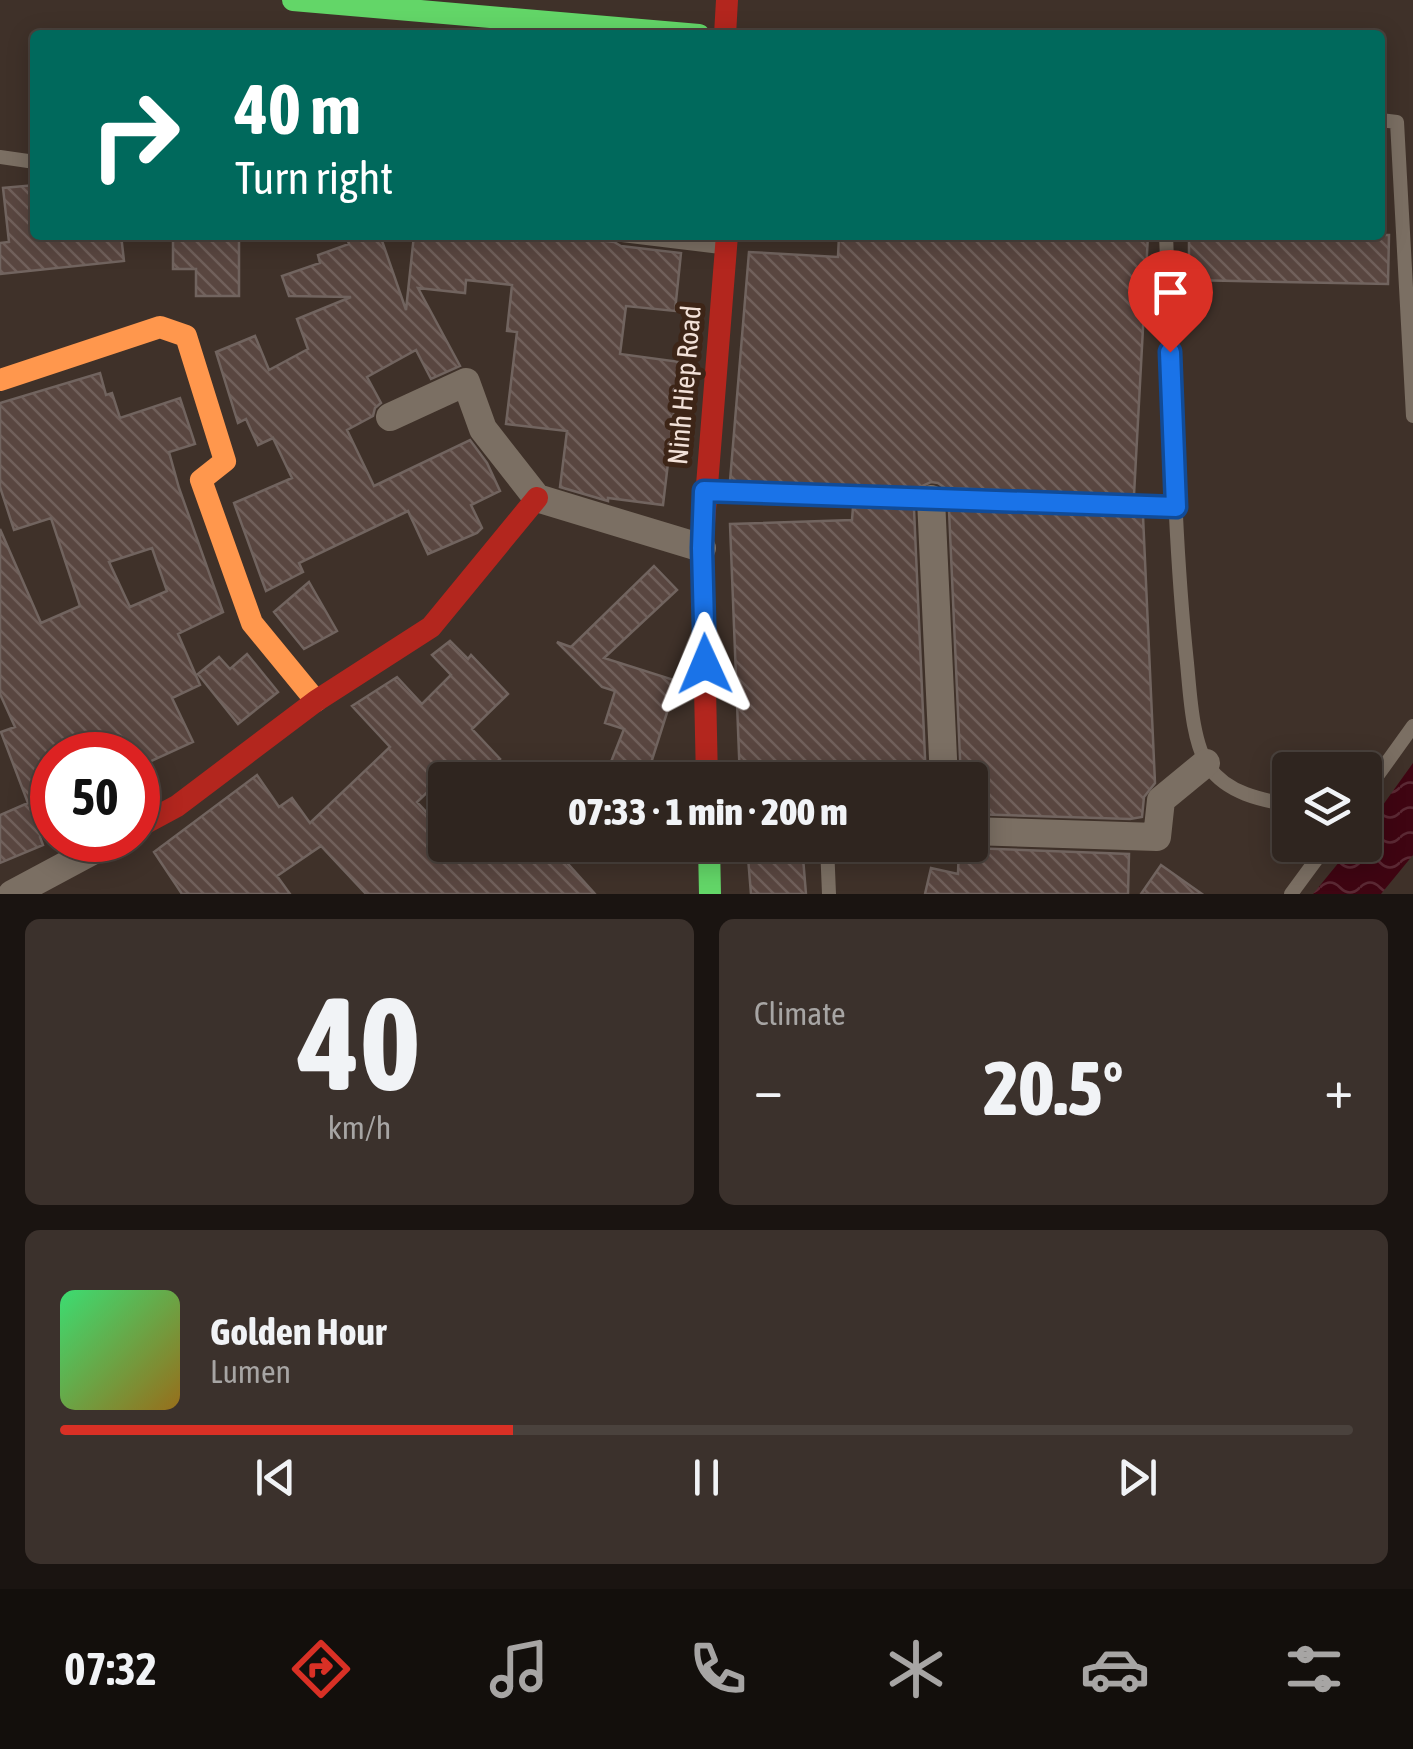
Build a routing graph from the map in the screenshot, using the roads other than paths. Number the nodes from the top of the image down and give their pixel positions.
1 (293, 0) edge
2 (727, 0) edge
3 (641, 30) edge
4 (725, 30) edge
5 (1385, 121) edge
6 (1397, 122) junction
7 (1413, 122) edge
8 (0, 158) edge
9 (30, 161) edge
10 (697, 240) edge
11 (1166, 240) edge
12 (727, 242) edge
13 (0, 380) edge
14 (1413, 416) edge
15 (390, 417) dead end
16 (704, 491) junction
17 (537, 498) junction
18 (931, 499) junction
19 (1176, 507) junction
20 (702, 548) junction
21 (316, 700) junction
22 (1413, 726) edge
23 (707, 762) edge
24 (943, 762) edge
25 (1206, 763) junction
26 (1382, 769) edge
27 (1272, 802) edge
28 (160, 815) edge
29 (988, 832) edge
30 (87, 862) edge
31 (709, 862) edge
32 (828, 862) edge
33 (1315, 862) edge
34 (63, 882) edge
35 (12, 894) edge
36 (710, 894) edge
37 (829, 894) edge
38 (1291, 894) edge

1 - 3 street
2 - 4 street
5 - 6 lane
6 - 7 lane
6 - 14 lane
8 - 9 lane
10 - 12 lane
11 - 19 lane
12 - 16 street, Ninh Hiep Road
13 - 21 street
15 - 17 street
16 - 18 lane
16 - 20 street, Ninh Hiep Road
17 - 20 street
17 - 21 street
18 - 19 lane
18 - 24 street
19 - 25 lane
20 - 23 street, Ninh Hiep Road
21 - 28 street
22 - 26 lane
25 - 27 lane
25 - 29 street
30 - 34 street
31 - 36 street
32 - 37 lane
33 - 38 lane
34 - 35 street

